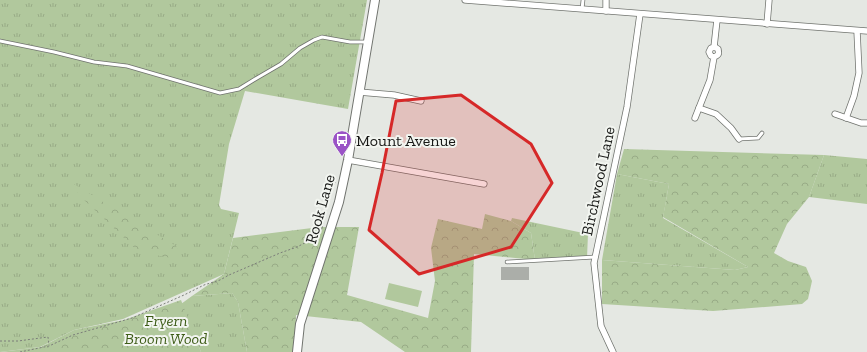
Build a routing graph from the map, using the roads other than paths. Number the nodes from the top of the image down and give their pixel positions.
1 (374, 0) edge
2 (465, 0) edge
3 (583, 0) edge
4 (606, 0) edge
5 (769, 0) edge
6 (582, 9) junction
7 (606, 11) junction
8 (640, 14) junction
9 (717, 20) junction
10 (767, 24) junction
11 (857, 31) junction
12 (867, 31) edge
13 (0, 41) edge
14 (367, 42) junction
15 (359, 92) junction
16 (422, 100) dead end
17 (699, 108) junction
18 (835, 114) dead end
19 (695, 118) dead end
20 (846, 118) junction
21 (867, 123) edge
22 (762, 133) dead end
23 (739, 138) joint
24 (348, 160) junction
25 (484, 184) dead end
26 (595, 257) junction
27 (507, 262) dead end
28 (297, 352) edge
29 (613, 352) edge

1 - 14 main road, Rook Lane
2 - 6 street
3 - 6 lane
4 - 7 street
5 - 10 street
6 - 7 street
7 - 8 street
8 - 9 street
8 - 26 street, Birchwood Lane
9 - 10 street
9 - 17 street
10 - 11 street
11 - 12 street
11 - 20 street
13 - 14 lane
14 - 15 main road, Rook Lane
15 - 16 street
15 - 24 main road, Rook Lane
17 - 19 street
17 - 23 street
18 - 20 street
20 - 21 street
22 - 23 lane
24 - 25 street
24 - 28 main road, Rook Lane
26 - 27 lane
26 - 29 street, Birchwood Lane

